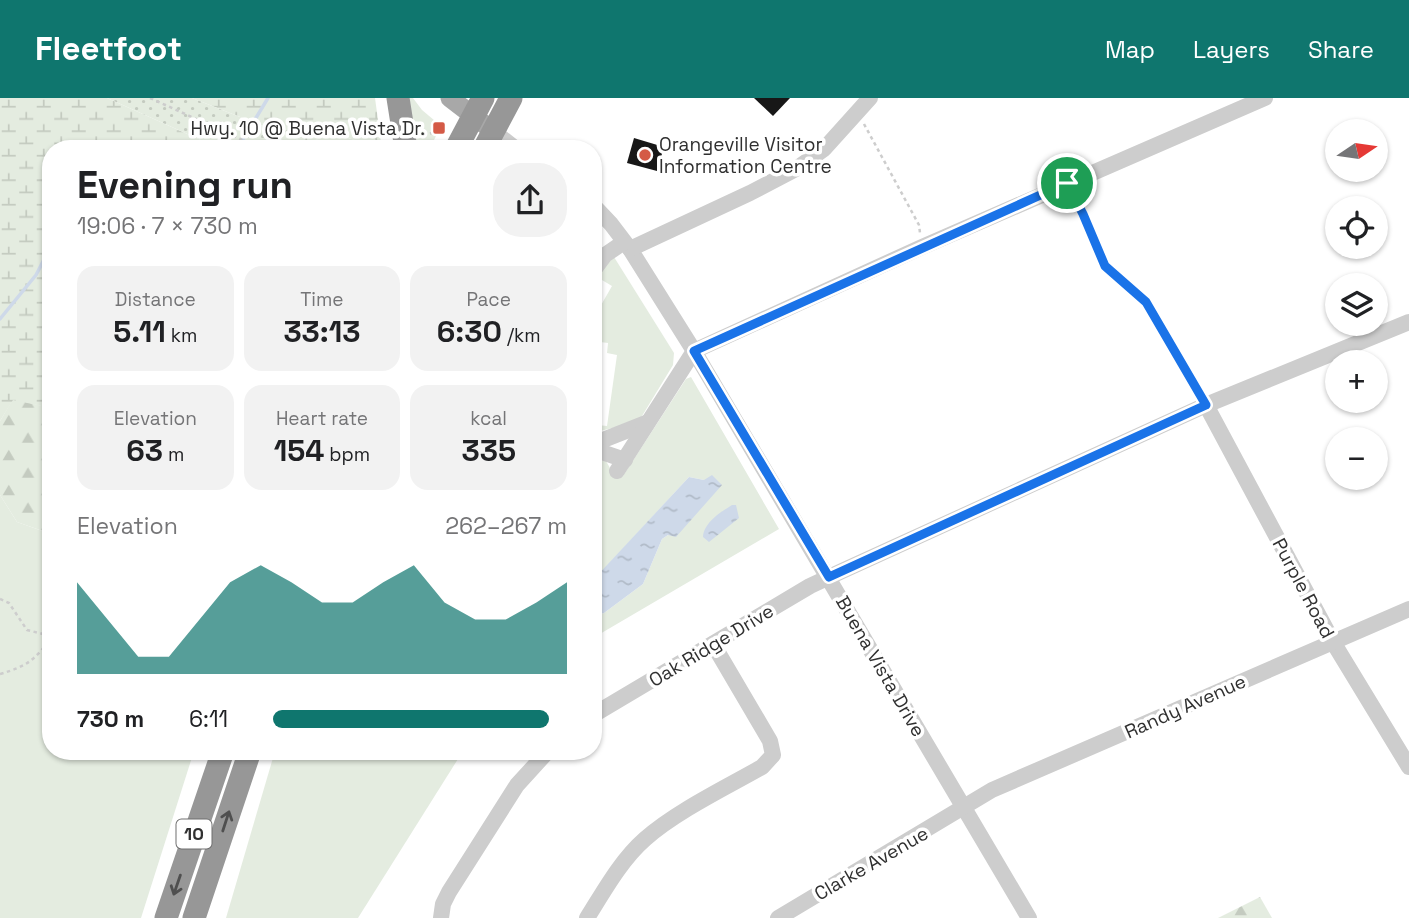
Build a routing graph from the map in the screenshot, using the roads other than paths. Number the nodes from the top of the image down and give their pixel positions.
1 (398, 98) edge
2 (511, 98) edge
3 (870, 98) edge
4 (1265, 98) edge
5 (466, 105) edge
6 (405, 140) edge
7 (458, 140) edge
8 (488, 140) edge
9 (602, 214) edge
10 (627, 245) junction
11 (602, 259) edge
12 (1409, 322) edge
13 (694, 351) junction
14 (1206, 405) junction
15 (646, 424) junction
16 (602, 443) edge
17 (602, 453) edge
18 (829, 577) junction
19 (1409, 609) edge
20 (1333, 642) junction
21 (713, 644) junction
22 (602, 710) edge
23 (220, 760) edge
24 (247, 760) edge
25 (540, 760) edge
26 (1409, 766) edge
27 (964, 809) junction
28 (196, 915) edge
29 (166, 918) edge
30 (441, 918) edge
31 (587, 918) edge
32 (778, 918) edge
33 (1029, 918) edge

1 - 6 highway
2 - 8 highway
3 - 10 street
4 - 13 street
5 - 7 highway
5 - 8 main road
9 - 10 street, Buena Vista Drive
10 - 11 street
10 - 13 street, Buena Vista Drive
12 - 14 street, Oak Ridge Drive
13 - 15 street
13 - 18 street, Buena Vista Drive
14 - 18 street, Oak Ridge Drive
14 - 20 street, Purple Road
15 - 16 street
15 - 17 street
18 - 21 street, Oak Ridge Drive
18 - 27 street, Buena Vista Drive
19 - 20 street, Randy Avenue
20 - 26 street, Purple Road
20 - 27 street, Randy Avenue
21 - 22 street, Oak Ridge Drive
21 - 31 street
23 -> 29 highway, 10
28 -> 24 highway, 10
25 - 30 street
27 - 32 street, Clarke Avenue
27 - 33 street, Buena Vista Drive

